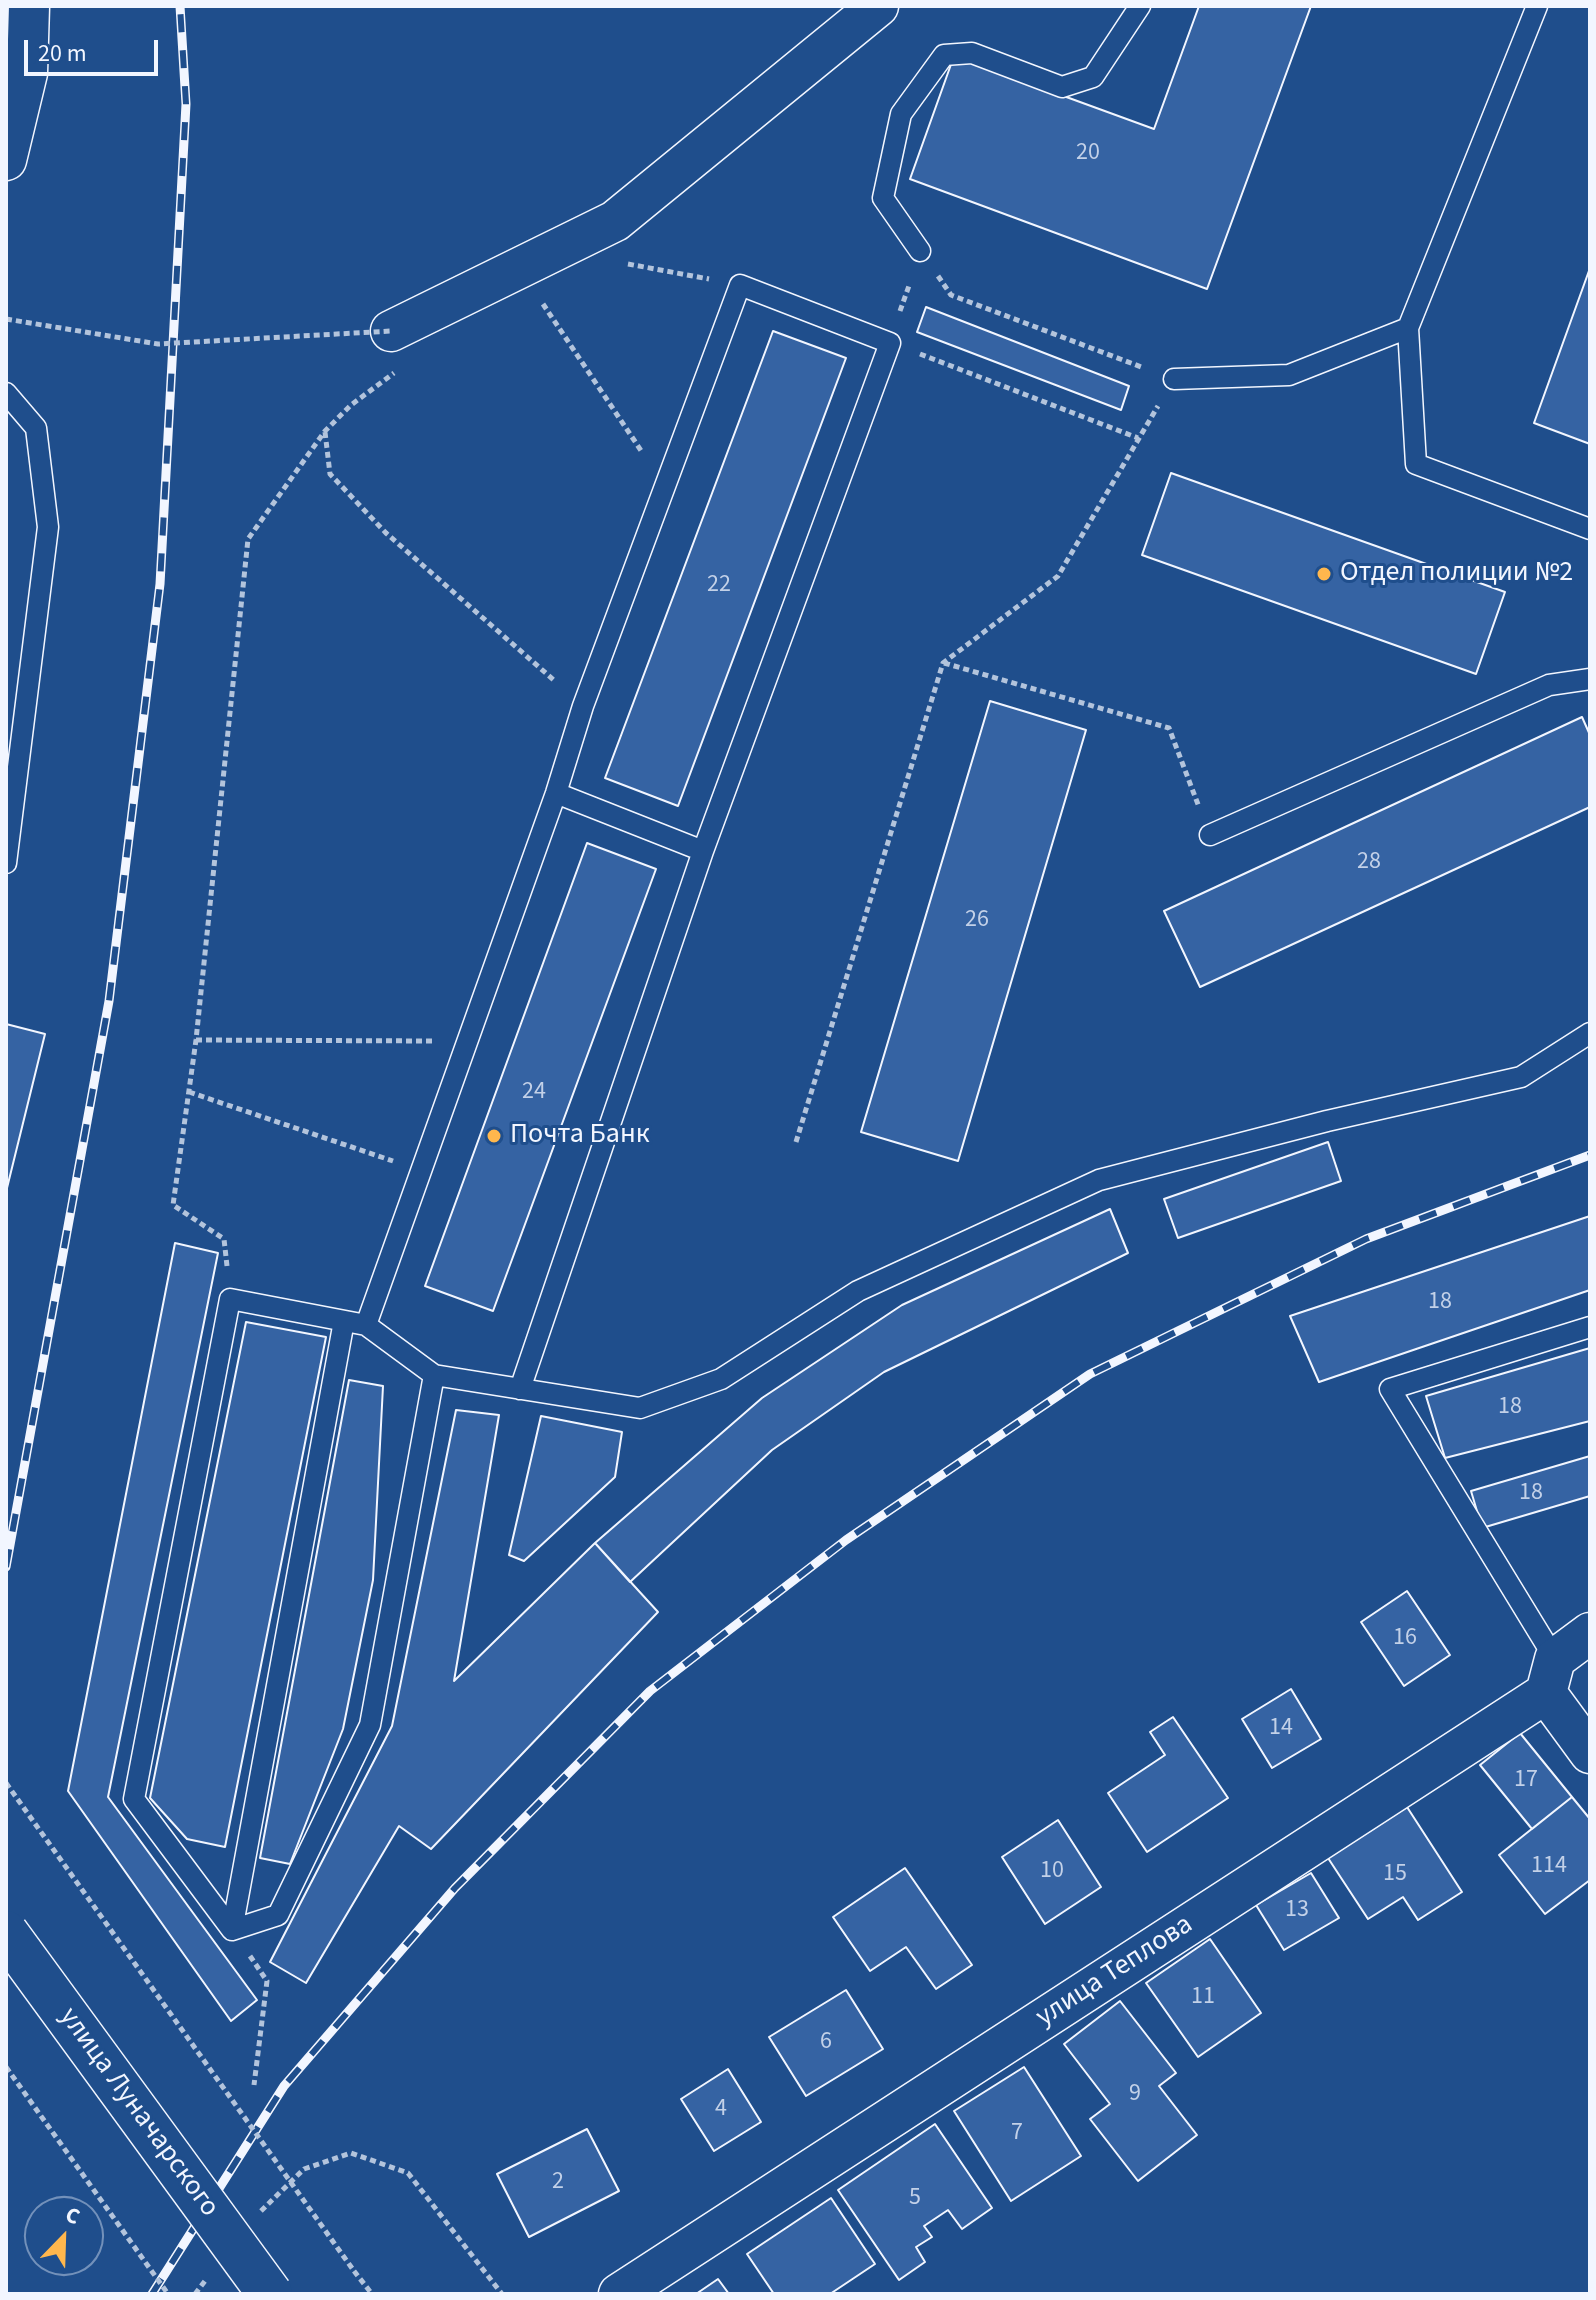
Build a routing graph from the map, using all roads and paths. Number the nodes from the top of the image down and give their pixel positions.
1 (29, 6) edge
2 (878, 6) edge
3 (1140, 6) edge
4 (1537, 6) edge
5 (6, 160) edge
6 (920, 251) junction
7 (625, 264) dead end
8 (519, 268) junction
9 (740, 285) junction
10 (6, 319) edge
11 (1408, 328) junction
12 (890, 343) junction
13 (397, 344) junction
14 (1174, 379) junction
15 (6, 393) edge
16 (325, 431) junction
17 (1139, 438) junction
18 (665, 486) junction
19 (1590, 529) edge
20 (943, 663) junction
21 (1590, 679) edge
22 (583, 706) junction
23 (556, 793) junction
24 (1210, 835) joint
25 (703, 851) junction
26 (6, 863) edge
27 (1590, 1033) edge
28 (196, 1040) junction
29 (468, 1041) junction
30 (189, 1092) junction
31 (796, 1142) dead end
32 (421, 1171) junction
33 (230, 1299) junction
34 (344, 1321) junction
35 (366, 1325) junction
36 (1590, 1327) edge
37 (434, 1375) junction
38 (520, 1389) junction
39 (1590, 1633) edge
40 (1550, 1676) junction
41 (1590, 1753) edge
42 (6, 1783) edge
43 (232, 1930) junction
44 (6, 1933) edge
45 (6, 2067) edge
46 (254, 2085) dead end
47 (259, 2213) dead end
48 (212, 2271) dead end
49 (168, 2294) edge
50 (195, 2294) edge
51 (270, 2294) edge
52 (372, 2294) edge
53 (502, 2294) edge
54 (619, 2294) edge

1 - 5 street
2 - 8 street
3 - 6 lane
4 - 11 lane
6 - 12 path
6 - 14 path
7 - 9 path
8 - 13 street
8 - 18 path
9 - 12 lane
9 - 18 lane
10 - 13 path, bridge
11 - 14 lane
11 - 19 lane
12 - 17 path
12 - 25 lane
13 - 16 path
14 - 17 path
15 - 26 lane
16 - 22 path
16 - 28 path
17 - 20 path
18 - 22 lane
20 - 24 path
20 - 31 path
21 - 24 lane
22 - 23 lane
23 - 25 lane
23 - 29 lane
25 - 38 lane
27 - 38 lane
28 - 29 path
28 - 30 path
29 - 32 lane
30 - 32 path
30 - 33 path
32 - 35 lane
33 - 34 lane
33 - 43 lane
34 - 35 lane
34 - 43 lane
35 - 37 lane
36 - 40 lane
37 - 38 lane
37 - 43 lane
39 - 40 street, улица Теплова
40 - 41 street
40 - 54 street, улица Теплова
42 - 52 path, bridge
43 - 46 path
44 - 51 main road, улица Луначарского, bridge
45 - 49 path, bridge
47 - 53 path
48 - 50 path

